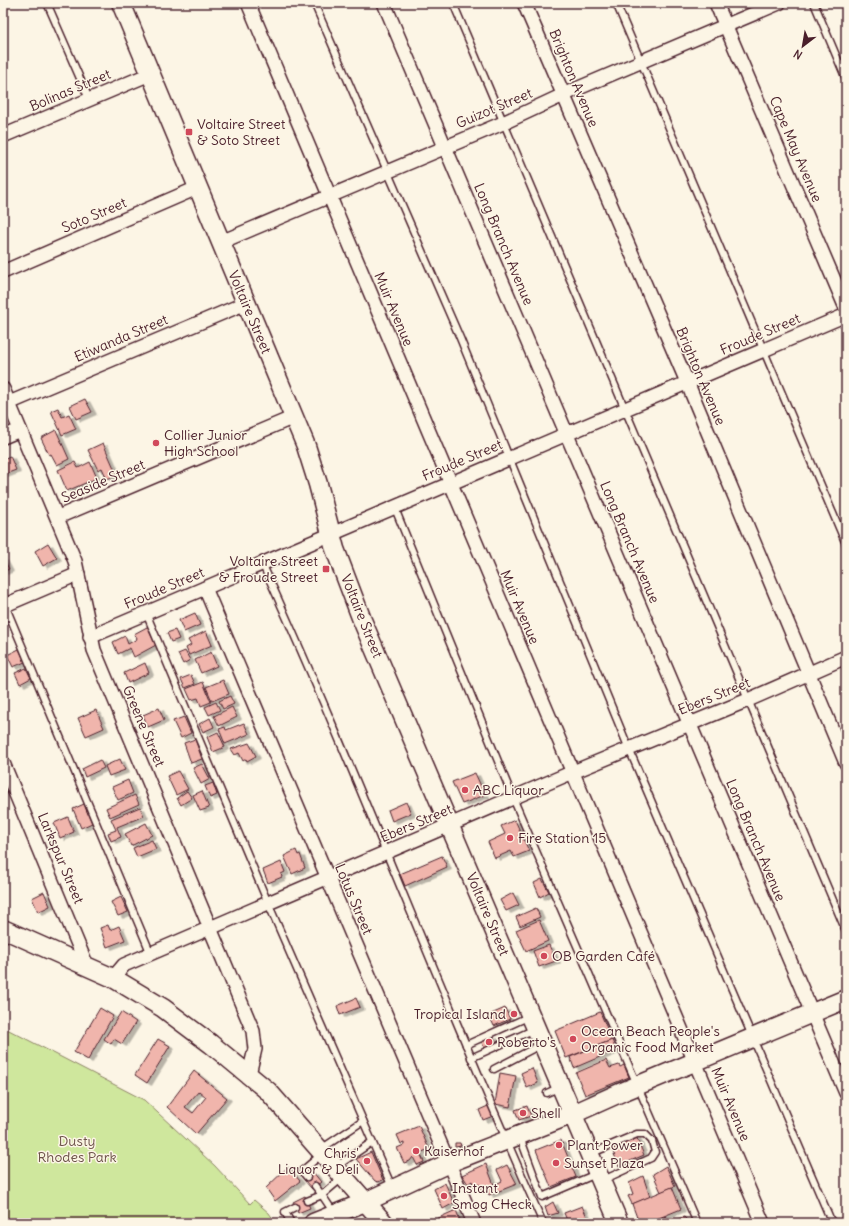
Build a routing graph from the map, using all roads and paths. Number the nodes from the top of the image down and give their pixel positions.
1 (47, 3) edge
2 (121, 3) edge
3 (248, 3) edge
4 (314, 3) edge
5 (384, 3) edge
6 (453, 3) edge
7 (524, 3) edge
8 (616, 3) edge
9 (716, 3) edge
10 (780, 3) edge
11 (814, 3) edge
12 (726, 25) junction
13 (641, 63) junction
14 (150, 74) junction
15 (846, 79) edge
16 (563, 95) junction
17 (89, 99) junction
18 (503, 123) junction
19 (3, 136) edge
20 (445, 147) junction
21 (387, 172) junction
22 (197, 188) junction
23 (330, 197) junction
24 (221, 242) junction
25 (3, 272) edge
26 (246, 303) junction
27 (846, 308) edge
28 (846, 315) edge
29 (764, 350) junction
30 (687, 382) junction
31 (3, 389) edge
32 (9, 403) junction
33 (624, 409) junction
34 (294, 417) junction
35 (20, 430) junction
36 (567, 433) junction
37 (3, 437) edge
38 (508, 458) junction
39 (450, 483) junction
40 (394, 506) junction
41 (58, 517) junction
42 (331, 535) junction
43 (846, 544) edge
44 (262, 563) junction
45 (78, 574) junction
46 (205, 588) junction
47 (4, 606) edge
48 (146, 612) junction
49 (90, 637) junction
50 (846, 657) edge
51 (809, 674) junction
52 (748, 700) junction
53 (689, 724) junction
54 (629, 749) junction
55 (3, 763) edge
56 (846, 763) edge
57 (572, 772) junction
58 (513, 798) junction
59 (449, 825) junction
60 (387, 852) junction
61 (328, 878) junction
62 (268, 903) junction
63 (211, 928) junction
64 (3, 929) edge
65 (846, 931) edge
66 (151, 954) junction
67 (87, 966) junction
68 (113, 978) junction
69 (846, 999) edge
70 (812, 1013) junction
71 (537, 1029) junction
72 (753, 1038) junction
73 (466, 1045) junction
74 (471, 1058) junction
75 (696, 1062) junction
76 (494, 1069) dead end
77 (249, 1074) junction
78 (637, 1086) junction
79 (846, 1093) edge
80 (573, 1114) junction
81 (363, 1121) junction
82 (514, 1135) junction
83 (372, 1142) junction
84 (322, 1151) junction
85 (590, 1154) junction
86 (449, 1163) junction
87 (340, 1171) junction
88 (307, 1177) dead end
89 (600, 1177) junction
90 (315, 1186) dead end
91 (392, 1189) junction
92 (322, 1195) junction
93 (307, 1201) dead end
94 (365, 1202) junction
95 (295, 1207) dead end
96 (335, 1214) junction
97 (290, 1223) edge
98 (313, 1223) edge
99 (384, 1223) edge
100 (474, 1223) edge
101 (543, 1223) edge
102 (619, 1223) edge
103 (697, 1223) edge
104 (763, 1223) edge
105 (832, 1223) edge

1 - 17 lane
2 - 14 main road, Voltaire Street
3 - 23 street, Muir Avenue
4 - 21 lane
5 - 20 street, Long Branch Avenue
6 - 18 lane
7 - 16 street, Brighton Avenue
8 - 13 lane
9 - 12 street, Cape May Avenue
10 - 12 street, Guizot Street
11 - 15 lane
12 - 13 street, Guizot Street
12 - 27 street, Cape May Avenue
13 - 16 street, Guizot Street
13 - 29 lane
14 - 17 street, Bolinas Street
14 - 22 main road, Voltaire Street
16 - 18 street, Guizot Street
16 - 30 street, Brighton Avenue
17 - 19 street, Bolinas Street
18 - 20 street, Guizot Street
18 - 33 lane
20 - 21 street, Guizot Street
20 - 36 street, Long Branch Avenue
21 - 23 street, Guizot Street
21 - 38 lane
22 - 24 main road, Voltaire Street
22 - 25 street, Soto Street
23 - 24 street, Guizot Street
23 - 39 street, Muir Avenue
24 - 26 main road, Voltaire Street
26 - 32 street, Etiwanda Street
26 - 34 main road, Voltaire Street
28 - 29 street, Froude Street
29 - 30 street, Froude Street
29 - 43 lane
30 - 33 street, Froude Street
30 - 51 street, Brighton Avenue
31 - 32 street, Greene Street
32 - 35 street, Greene Street
33 - 36 street, Froude Street
33 - 52 lane
34 - 41 street, Seaside Street
34 - 42 main road, Voltaire Street
35 - 37 street
35 - 41 street, Greene Street
36 - 38 street, Froude Street
36 - 53 street, Long Branch Avenue
38 - 39 street, Froude Street
38 - 54 lane
39 - 40 street, Froude Street
39 - 57 street, Muir Avenue
40 - 42 street, Froude Street
40 - 58 lane
41 - 45 street, Greene Street
42 - 44 street, Froude Street
42 - 59 main road, Voltaire Street
44 - 46 street, Froude Street
44 - 60 lane
45 - 47 street
45 - 49 street, Greene Street
46 - 48 street, Froude Street
46 - 61 street, Lotus Street
47 - 66 lane
48 - 49 street, Froude Street
48 - 62 lane
49 - 63 street, Greene Street
50 - 51 street, Ebers Street
51 - 52 street, Ebers Street
51 - 56 street, Brighton Avenue
52 - 53 street, Ebers Street
52 - 65 lane
53 - 54 street, Ebers Street
53 - 70 street, Long Branch Avenue
54 - 57 street, Ebers Street
54 - 72 lane
55 - 67 street, Larkspur Street
57 - 58 street, Ebers Street
57 - 75 street, Muir Avenue
58 - 59 street, Ebers Street
58 - 78 lane
59 - 60 street, Ebers Street
59 - 71 main road, Voltaire Street
60 - 61 street, Ebers Street
60 - 73 lane
61 - 62 street, Ebers Street
61 - 86 street, Lotus Street
62 - 63 street, Ebers Street
62 - 81 lane
63 - 66 street, Ebers Street
63 - 77 street, Greene Street
64 - 67 main road
66 - 68 street, Ebers Street
67 - 68 main road
68 - 77 main road
69 - 70 main road
70 - 72 main road
70 - 79 street, Long Branch Avenue
71 - 73 lane
71 - 74 lane
71 - 76 lane
71 - 80 main road, Voltaire Street
72 - 75 main road
72 - 105 lane
73 - 74 lane
74 - 82 lane
75 - 78 main road
75 - 104 street, Muir Avenue
77 - 84 main road
78 - 80 main road
78 - 103 lane
80 - 82 main road
80 - 85 main road, Voltaire Street
81 - 83 lane
81 - 84 lane
82 - 86 main road
82 - 89 lane
82 - 101 lane
83 - 87 lane
83 - 91 lane
84 - 87 main road
84 - 88 lane
85 - 89 main road, Voltaire Street
85 - 89 lane
86 - 91 main road
86 - 100 street, Lotus Street
87 - 92 lane
87 - 94 main road
89 - 102 main road, Voltaire Street
90 - 92 lane
91 - 94 main road
92 - 93 lane
92 - 96 lane
94 - 96 main road
94 - 99 main road
95 - 97 lane
96 - 98 main road

